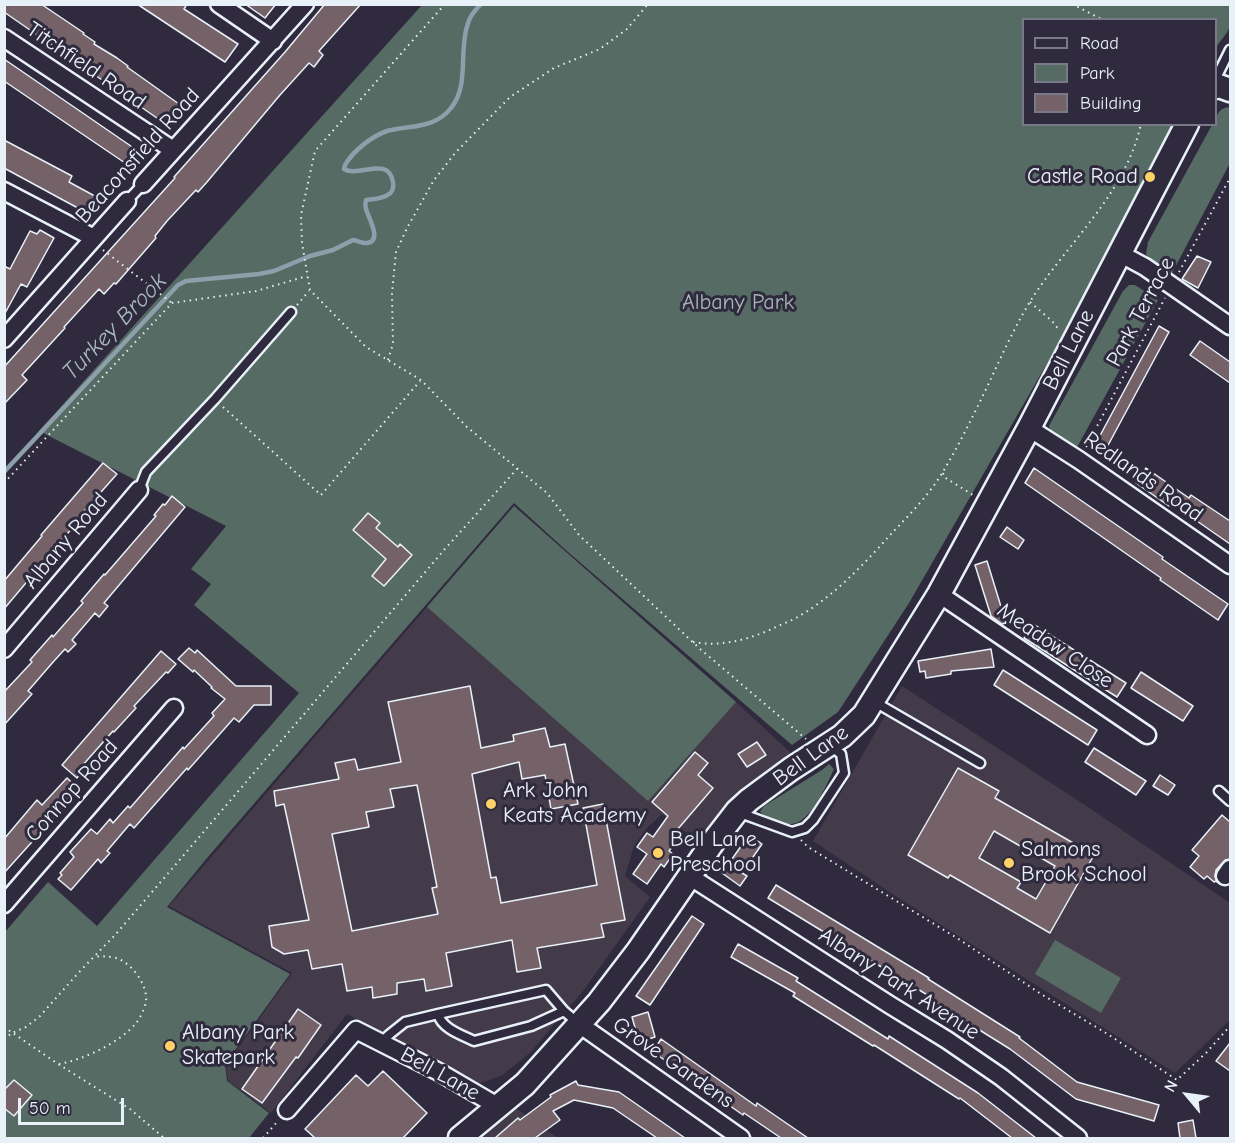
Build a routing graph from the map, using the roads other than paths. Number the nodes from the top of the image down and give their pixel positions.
1 (219, 4) edge
2 (305, 4) edge
3 (4, 38) edge
4 (273, 41) junction
5 (1230, 50) edge
6 (1217, 74) edge
7 (1186, 126) edge
8 (173, 150) junction
9 (143, 184) joint
10 (4, 191) edge
11 (127, 201) joint
12 (92, 240) junction
13 (1119, 253) junction
14 (291, 312) road end
15 (1230, 326) edge
16 (4, 339) edge
17 (1029, 428) junction
18 (139, 490) joint
19 (1230, 565) edge
20 (939, 594) junction
21 (4, 649) edge
22 (872, 701) junction
23 (174, 708) dead end
24 (1147, 735) dead end
25 (824, 748) junction
26 (980, 763) dead end
27 (1219, 791) dead end
28 (1230, 801) edge
29 (737, 811) junction
30 (689, 876) junction
31 (4, 904) edge
32 (438, 1014) junction
33 (572, 1018) junction
34 (381, 1042) junction
35 (499, 1107) junction
36 (287, 1110) road end
37 (460, 1138) edge
38 (741, 1138) edge
39 (1078, 1138) edge

1 - 4 street
2 - 4 street, Beaconsfield Road
3 - 8 street, Titchfield Road
4 - 8 street, Beaconsfield Road
5 - 6 lane
7 - 13 street, Bell Lane
8 - 9 street, Beaconsfield Road
9 - 11 lane, Beaconsfield Road
10 - 12 street
11 - 12 street, Beaconsfield Road
12 - 16 street, Beaconsfield Road
13 - 15 street
13 - 17 street, Bell Lane
14 - 18 lane
17 - 19 street, Redlands Road
17 - 20 street, Bell Lane
18 - 21 street, Albany Road
20 - 22 street, Bell Lane
20 - 24 street, Meadow Close
22 - 25 street, Bell Lane
22 - 26 lane
23 - 31 street, Connop Road
25 - 29 street, Bell Lane
25 - 29 lane
27 - 28 lane
29 - 30 street, Bell Lane
30 - 33 street, Bell Lane
30 - 39 street, Albany Park Avenue
32 - 33 lane
32 - 33 lane
32 - 34 lane
33 - 35 street, Bell Lane
33 - 38 street, Grove Gardens
34 - 35 street, Bell Lane
34 - 36 street, Bell Lane
35 - 37 street

